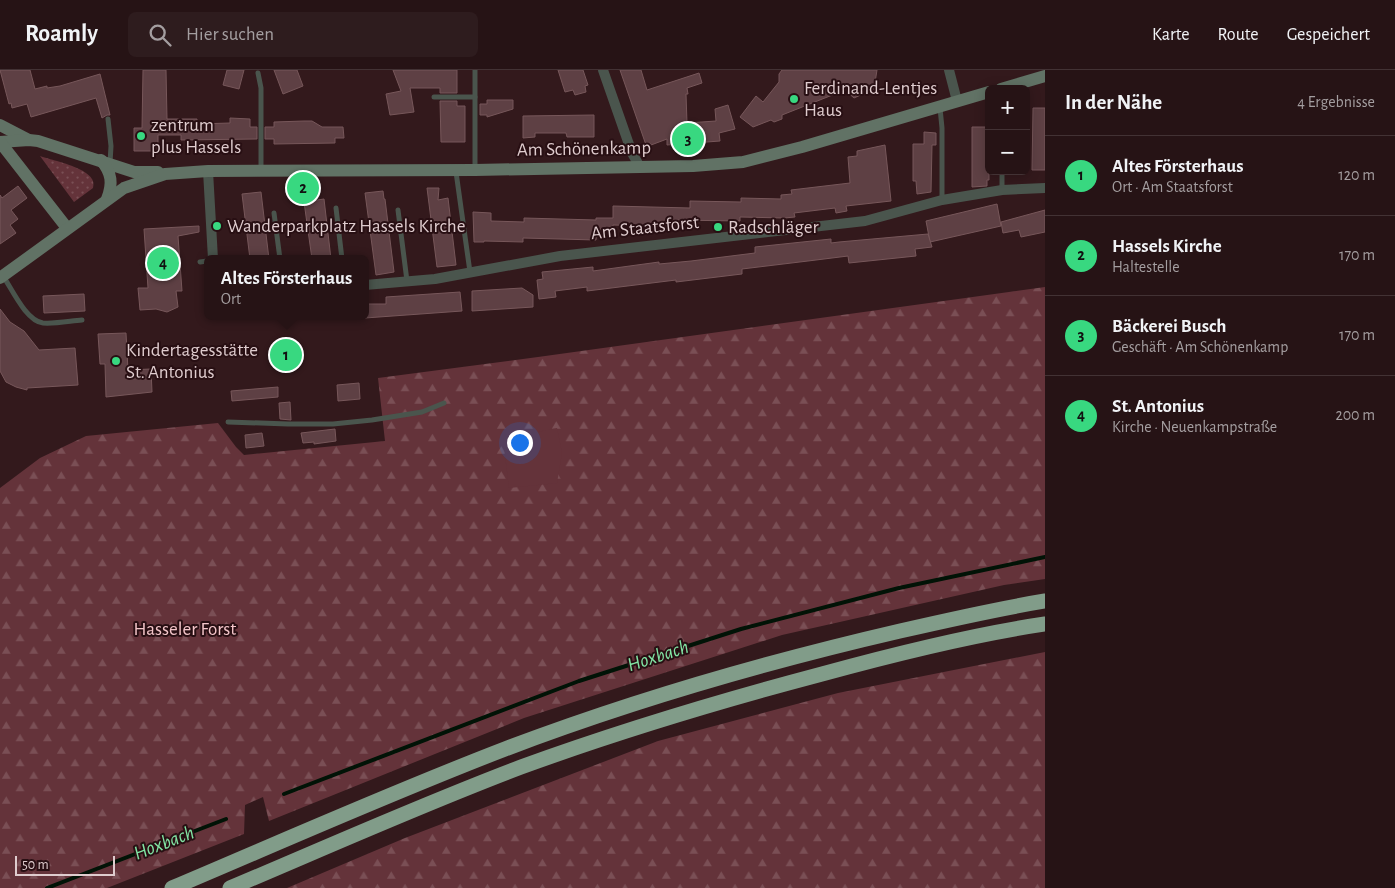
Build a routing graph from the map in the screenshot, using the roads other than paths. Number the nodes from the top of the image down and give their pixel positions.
1 (475, 70) edge
2 (603, 70) edge
3 (949, 70) edge
4 (258, 73) dead end
5 (1045, 76) edge
6 (1015, 85) edge
7 (985, 93) edge
8 (434, 97) dead end
9 (475, 97) junction
10 (956, 101) junction
11 (940, 106) junction
12 (108, 119) dead end
13 (0, 125) edge
14 (29, 140) junction
15 (0, 142) edge
16 (14, 159) junction
17 (106, 162) junction
18 (640, 166) junction
19 (261, 170) junction
20 (456, 170) junction
21 (475, 170) junction
22 (208, 171) junction
23 (165, 174) junction
24 (1002, 175) edge
25 (31, 182) junction
26 (43, 186) dead end
27 (1045, 188) edge
28 (1002, 190) junction
29 (107, 199) junction
30 (942, 200) junction
31 (336, 208) dead end
32 (398, 210) dead end
33 (274, 213) dead end
34 (67, 228) junction
35 (213, 255) edge
36 (279, 255) edge
37 (342, 255) edge
38 (204, 261) edge
39 (200, 262) dead end
40 (470, 273) junction
41 (2, 277) edge
42 (407, 281) junction
43 (369, 285) edge
44 (82, 320) dead end
45 (444, 403) dead end
46 (228, 422) dead end
47 (1045, 601) edge
48 (1045, 624) edge
49 (172, 888) edge
50 (230, 888) edge

1 - 9 lane
2 - 18 street
3 - 10 street
4 - 19 lane
5 - 6 main road
7 - 10 main road, Am Schönenkamp
8 - 9 lane
9 - 21 lane
10 - 11 main road, Am Schönenkamp
11 - 18 main road, Am Schönenkamp
11 - 30 lane
12 - 17 lane
13 - 14 main road
14 - 15 main road
14 - 16 main road
14 - 17 main road
15 - 16 main road
16 - 25 main road
17 - 23 main road
17 - 29 main road
18 - 21 main road, Am Schönenkamp
19 - 20 main road, Am Schönenkamp
19 - 22 main road, Am Schönenkamp
20 - 21 main road, Am Schönenkamp
20 - 40 lane
22 - 23 main road, Am Schönenkamp
22 - 35 street
23 - 29 main road, Am Schönenkamp
24 - 28 lane
25 - 26 lane
25 - 34 main road
27 - 28 street, Am Staatsforst
28 - 30 street, Am Staatsforst
29 - 34 main road, Am Schönenkamp
30 - 40 street, Am Staatsforst
31 - 37 lane
32 - 42 lane
33 - 36 lane
34 - 41 main road, Am Schönenkamp
38 - 39 lane
40 - 42 street, Am Staatsforst
41 - 44 lane
42 - 43 street, Am Staatsforst
45 - 46 lane
47 - 49 highway
48 - 50 highway

